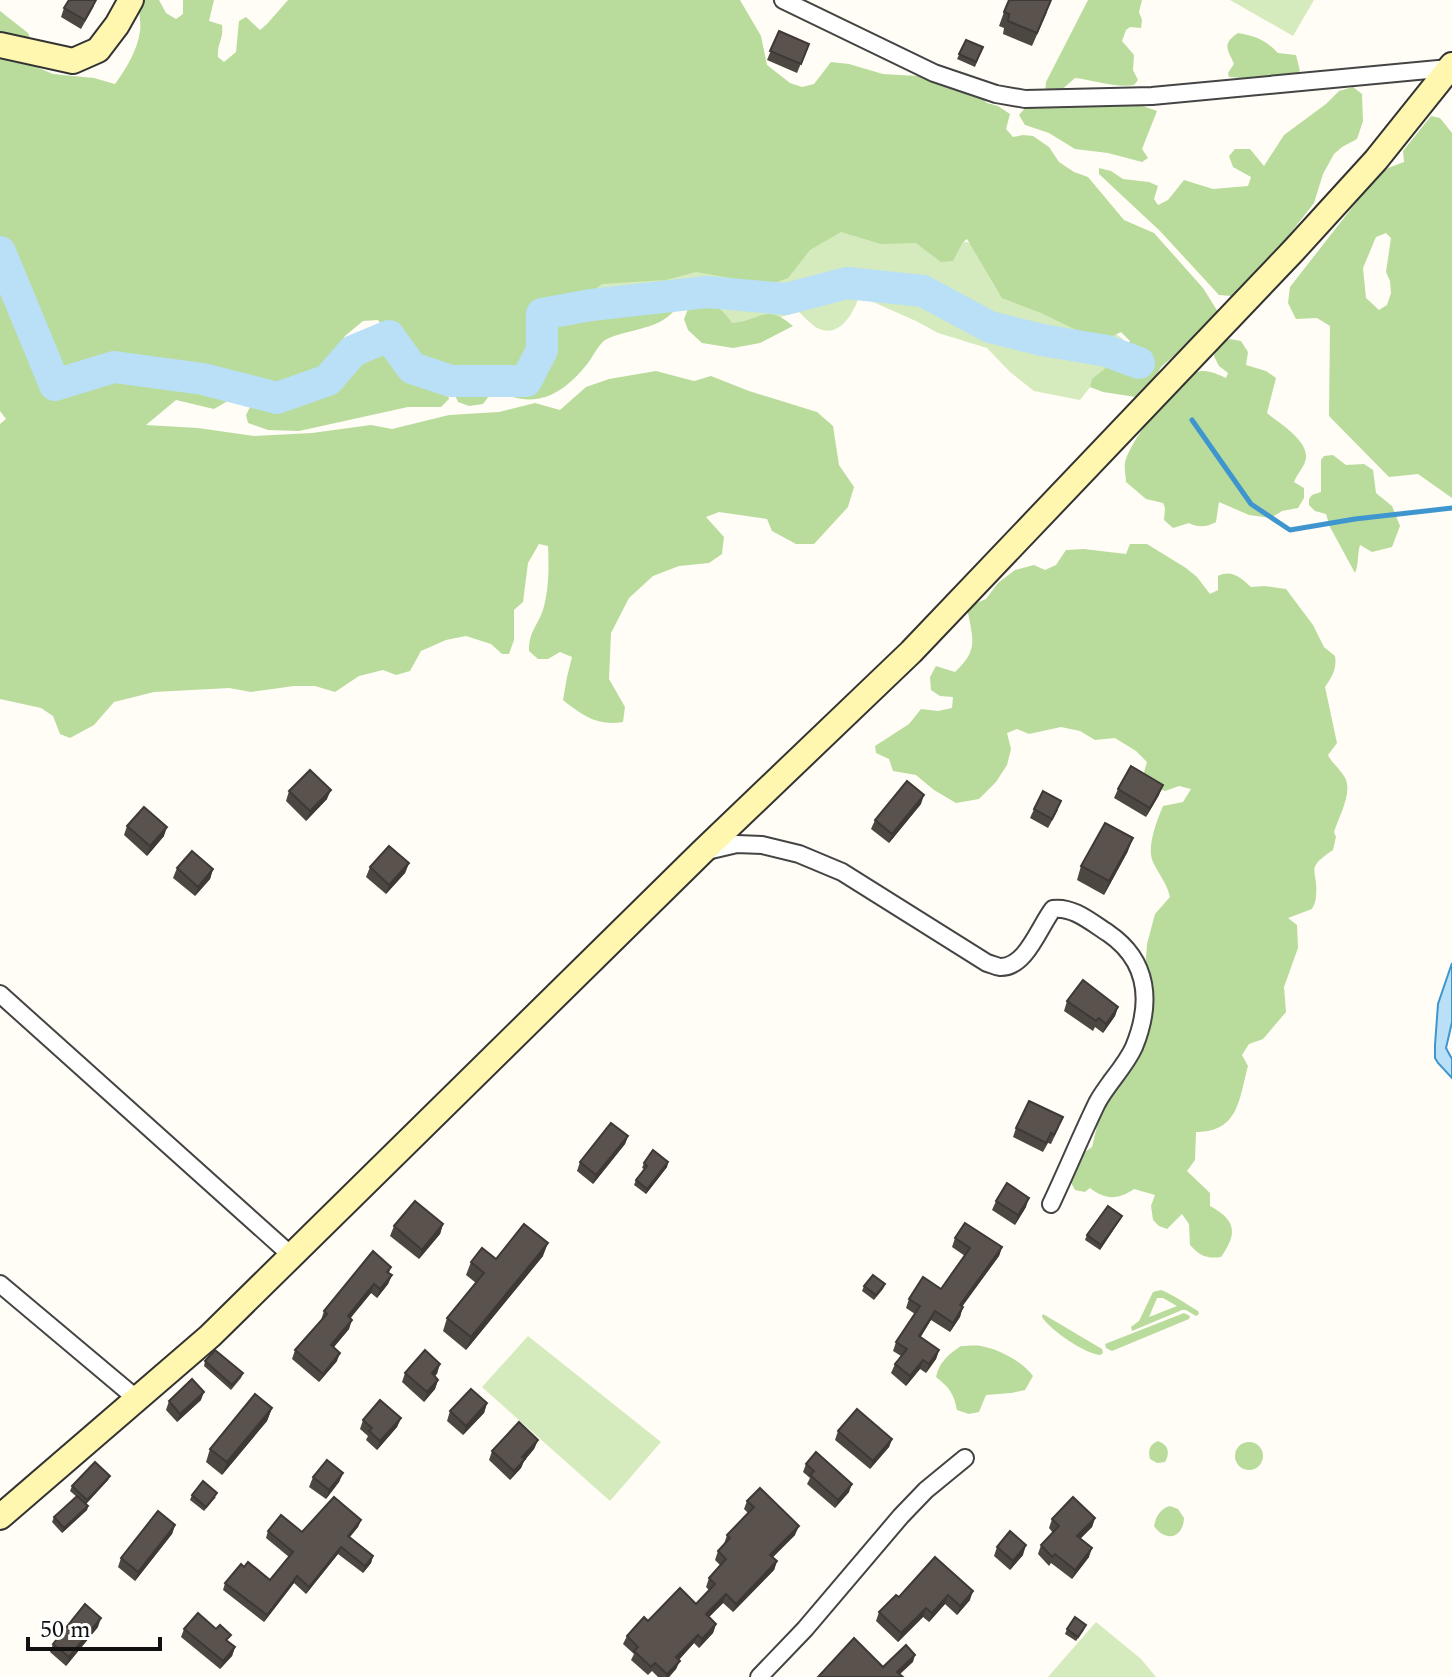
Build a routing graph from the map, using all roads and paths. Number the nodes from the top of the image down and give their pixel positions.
1 (131, 0) edge
2 (783, 0) edge
3 (0, 45) edge
4 (1451, 66) edge
5 (702, 852) junction
6 (0, 994) edge
7 (1051, 1204) dead end
8 (292, 1256) junction
9 (0, 1284) edge
10 (137, 1399) junction
11 (965, 1458) dead end
12 (0, 1517) edge
13 (759, 1677) edge

1 - 3 street
2 - 4 street
4 - 5 street
5 - 7 street
5 - 8 street
6 - 8 street
8 - 10 street
9 - 10 street
10 - 12 street
11 - 13 street

